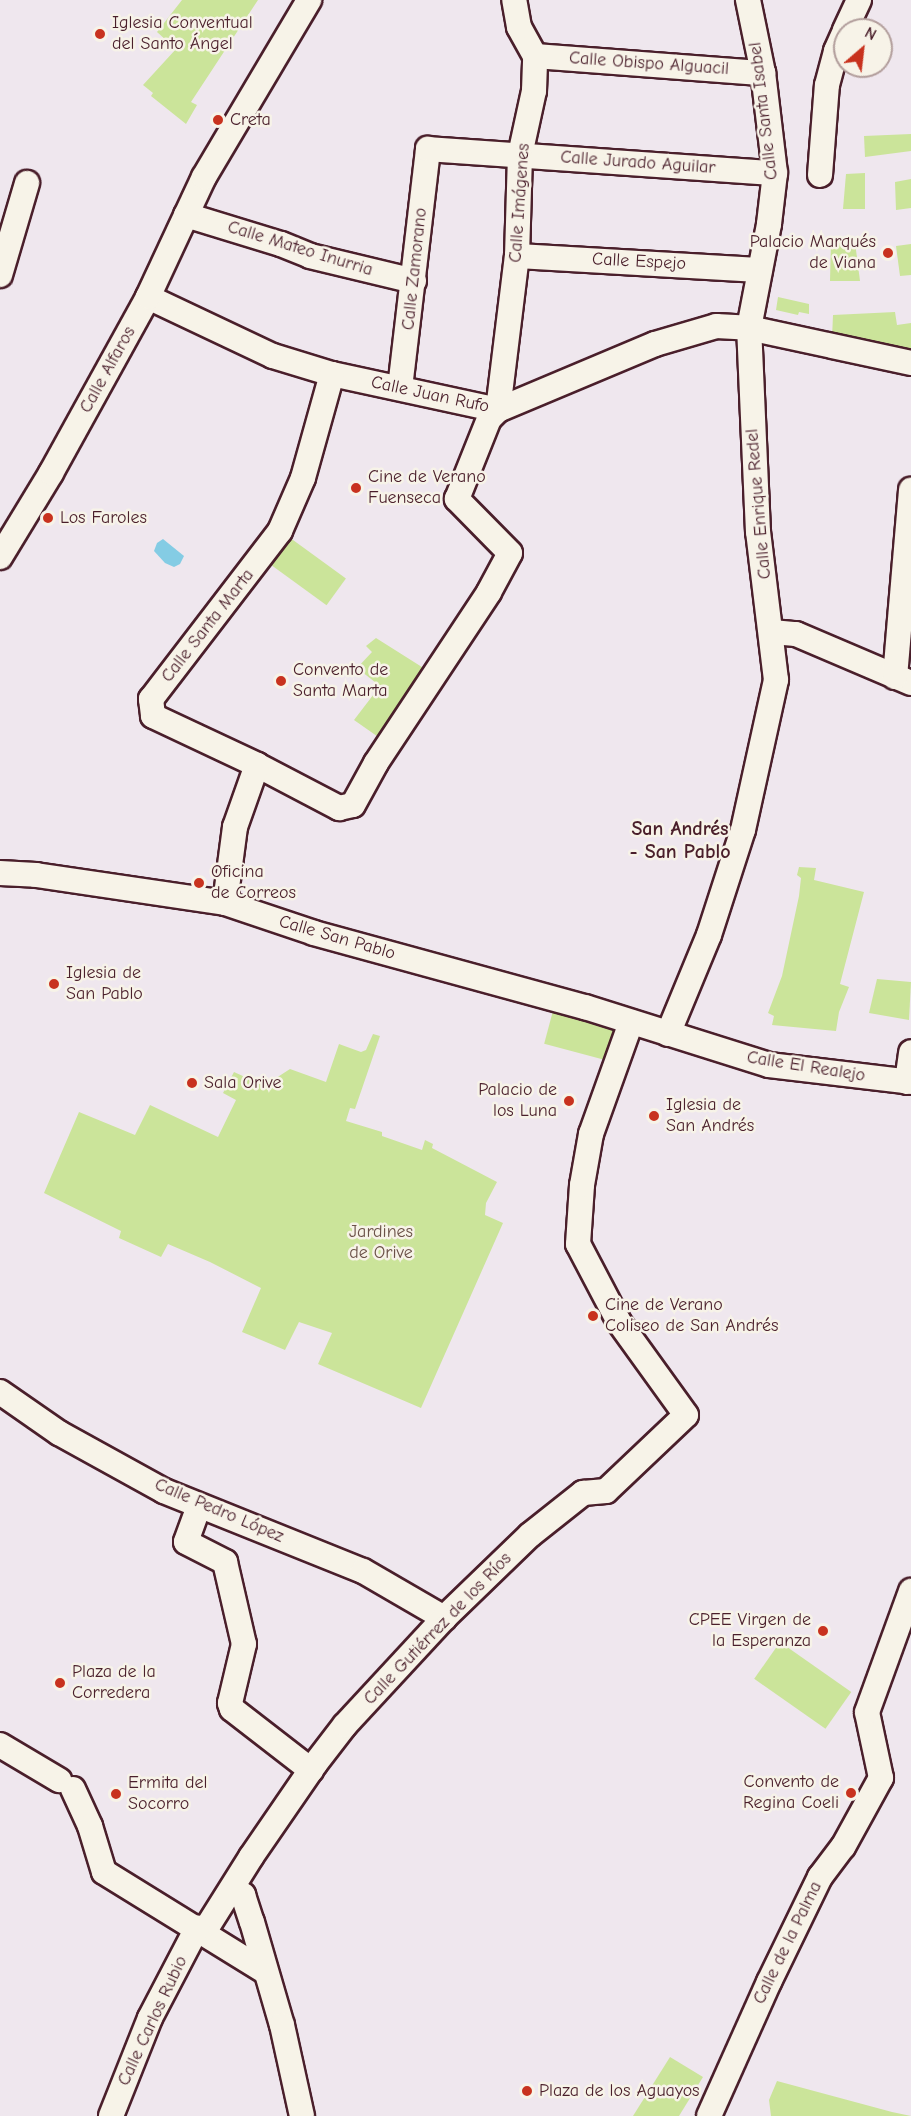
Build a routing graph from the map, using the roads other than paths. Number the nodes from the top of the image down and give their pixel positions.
1 (309, 0) edge
2 (514, 0) edge
3 (747, 0) edge
4 (859, 0) edge
5 (851, 18) edge
6 (535, 56) junction
7 (833, 62) edge
8 (764, 73) junction
9 (428, 149) joint
10 (520, 155) junction
11 (776, 173) junction
12 (820, 175) dead end
13 (27, 183) dead end
14 (186, 215) junction
15 (6, 239) edge
16 (517, 256) junction
17 (760, 270) junction
18 (0, 275) edge
19 (414, 281) junction
20 (148, 297) junction
21 (749, 328) junction
22 (911, 363) edge
23 (332, 374) junction
24 (400, 388) junction
25 (498, 410) junction
26 (911, 490) edge
27 (0, 557) edge
28 (772, 632) junction
29 (903, 680) edge
30 (256, 765) junction
31 (0, 873) edge
32 (225, 903) junction
33 (631, 1022) junction
34 (668, 1034) junction
35 (911, 1052) edge
36 (909, 1082) edge
37 (0, 1392) edge
38 (199, 1506) junction
39 (911, 1591) edge
40 (444, 1618) junction
41 (0, 1744) edge
42 (311, 1770) junction
43 (232, 1889) junction
44 (201, 1930) junction
45 (266, 1972) junction
46 (111, 2116) edge
47 (302, 2116) edge
48 (710, 2116) edge

1 - 14 street, Calle Alfaros
2 - 6 street
3 - 8 street, Calle Santa Isabel
4 - 5 street
6 - 8 street, Calle Obispo Alguacil
6 - 10 street, Calle Imágenes
7 - 12 street
8 - 11 street, Calle Santa Isabel
9 - 10 street, Calle Jurado Aguilar
9 - 19 street, Calle Zamorano
10 - 11 street, Calle Jurado Aguilar
10 - 16 street, Calle Imágenes
11 - 17 street, Calle Santa Isabel
13 - 15 street
14 - 19 street, Calle Mateo Inurria
14 - 20 street, Calle Alfaros
15 - 18 street
16 - 17 street, Calle Espejo
16 - 25 street, Calle Imágenes
17 - 21 street, Calle Santa Isabel
19 - 24 street, Calle Zamorano
20 - 23 street, Calle Juan Rufo
20 - 27 street, Calle Alfaros
21 - 22 street, Calle Juan Rufo
21 - 25 street, Calle Juan Rufo
21 - 28 street, Calle Enrique Redel
23 - 24 street, Calle Juan Rufo
23 - 30 street, Calle Santa Marta
24 - 25 street, Calle Juan Rufo
25 - 30 street, Calle Santa Marta
26 - 29 street
28 - 29 street
28 - 34 street, Calle Enrique Redel
30 - 32 street
31 - 32 street, Calle San Pablo
32 - 33 street, Calle San Pablo
33 - 34 street, Calle San Pablo
33 - 40 street, Calle Gutiérrez de los Ríos
34 - 36 street, Calle El Realejo
35 - 36 street
37 - 38 street, Calle Pedro López
38 - 40 street, Calle Pedro López
38 - 42 street
39 - 48 street, Calle de la Palma
40 - 42 street, Calle Gutiérrez de los Ríos
41 - 44 street
42 - 43 street, Calle Gutiérrez de los Ríos
43 - 44 street, Calle Carlos Rubio
43 - 45 street
44 - 45 street
44 - 46 street, Calle Carlos Rubio
45 - 47 street

